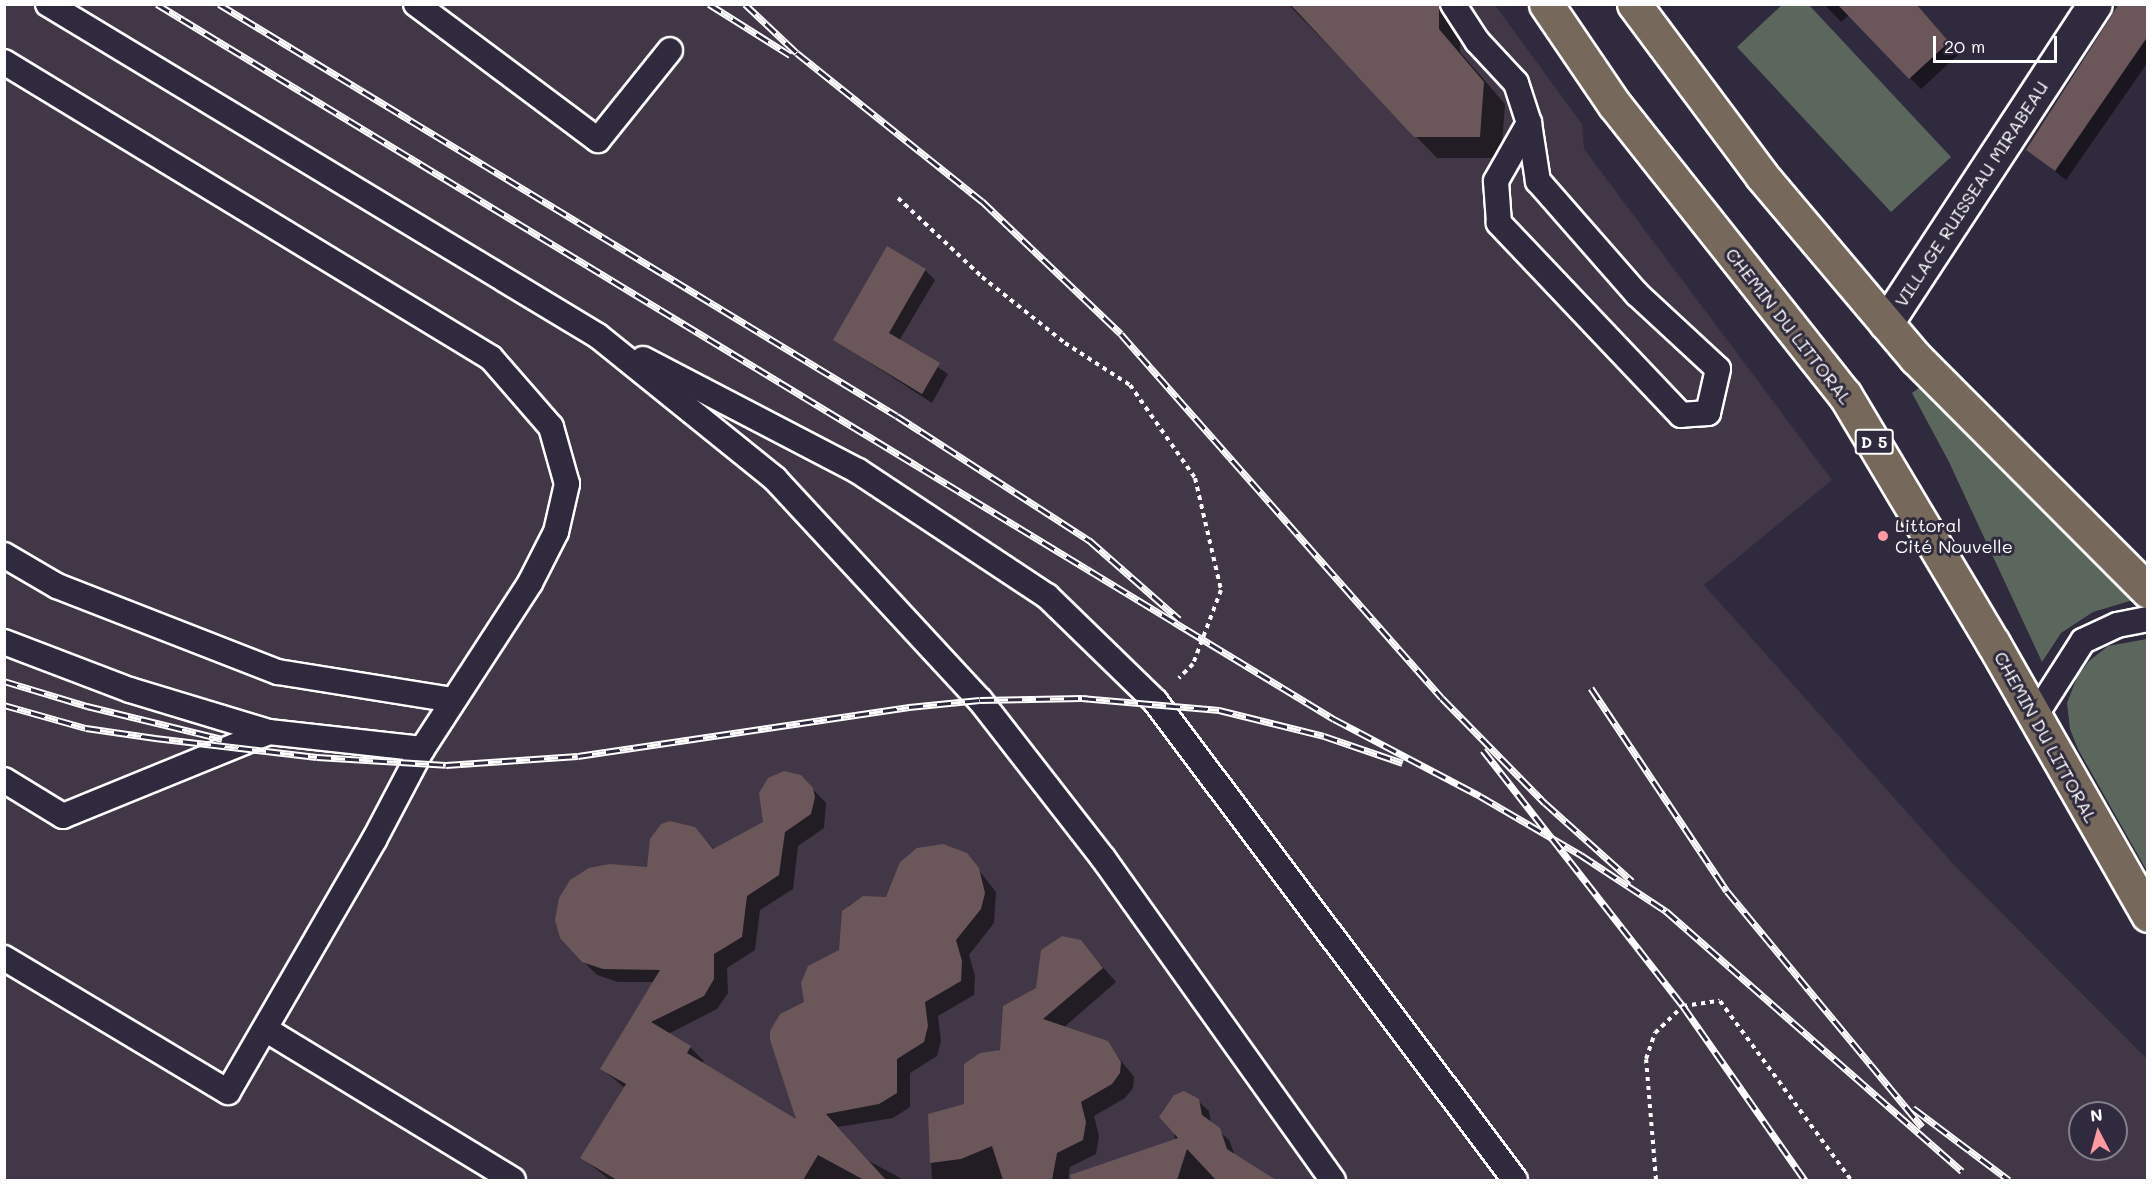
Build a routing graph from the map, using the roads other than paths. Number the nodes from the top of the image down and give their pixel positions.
1 (48, 4) edge
2 (416, 4) edge
3 (1452, 4) edge
4 (1546, 4) edge
5 (1634, 4) edge
6 (2095, 4) edge
7 (670, 50) dead end
8 (4, 62) edge
9 (1529, 123) junction
10 (1886, 323) junction
11 (598, 336) junction
12 (4, 555) edge
13 (2148, 591) edge
14 (2148, 619) edge
15 (4, 642) edge
16 (453, 700) junction
17 (2035, 716) junction
18 (269, 732) junction
19 (422, 749) junction
20 (4, 780) edge
21 (2148, 915) edge
22 (4, 958) edge
23 (265, 1029) junction
24 (513, 1180) edge
25 (1334, 1180) edge
26 (1515, 1180) edge

1 - 11 lane
2 - 7 lane
3 - 9 lane
4 - 17 main road, CHEMIN DU LITTORAL / D 5
5 - 10 main road
6 - 10 street, VILLAGE RUISSEAU MIRABEAU
8 - 16 lane
9 - 9 lane
10 - 13 main road
11 - 25 lane
11 - 26 lane
12 - 16 lane
14 - 17 lane
15 - 18 lane
16 - 19 lane
17 - 21 main road, CHEMIN DU LITTORAL / D 5
18 - 19 lane
18 - 20 lane
19 - 23 lane
22 - 23 lane
23 - 24 lane

